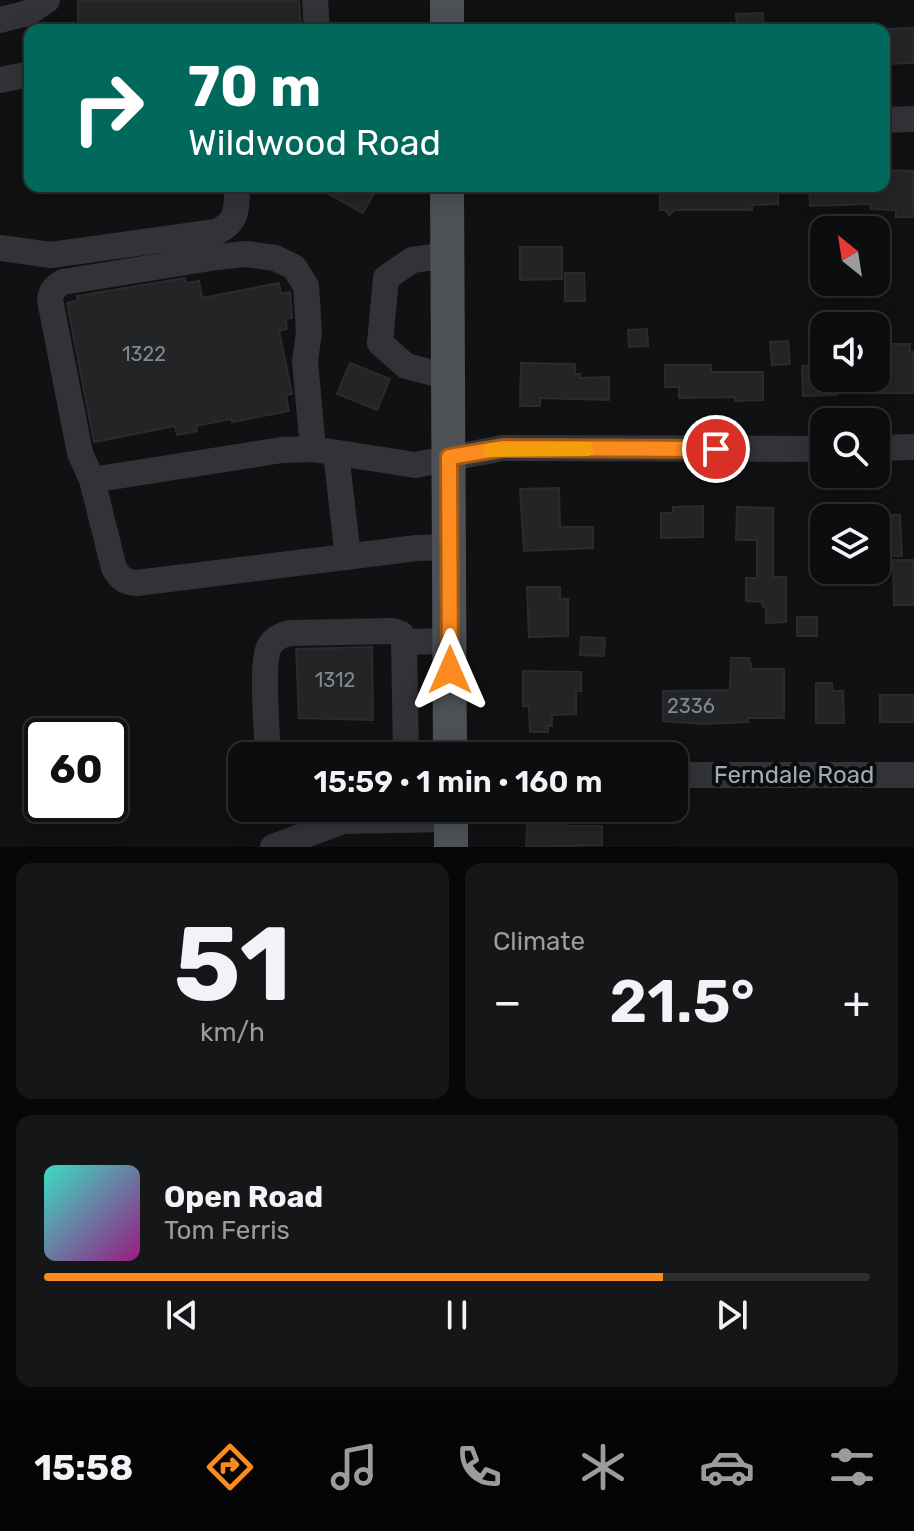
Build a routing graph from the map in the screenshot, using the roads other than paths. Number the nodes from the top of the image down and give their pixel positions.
1 (47, 0) edge
2 (315, 0) edge
3 (447, 0) edge
4 (0, 20) edge
5 (317, 24) edge
6 (447, 24) edge
7 (24, 75) edge
8 (0, 80) edge
9 (914, 119) edge
10 (890, 120) edge
11 (236, 192) edge
12 (440, 192) edge
13 (0, 248) edge
14 (448, 255) junction
15 (449, 377) junction
16 (914, 447) edge
17 (890, 448) edge
18 (810, 449) edge
19 (324, 451) junction
20 (449, 457) junction
21 (92, 480) junction
22 (449, 547) junction
23 (348, 557) junction
24 (450, 641) junction
25 (404, 642) junction
26 (268, 742) edge
27 (406, 742) edge
28 (450, 742) edge
29 (688, 775) edge
30 (914, 775) edge
31 (451, 825) edge
32 (273, 847) edge

1 - 4 street
2 - 5 street
3 - 6 main road
7 - 8 street
9 - 10 street
11 - 13 street
12 - 14 main road
14 - 15 main road
14 - 15 street
15 - 20 main road
16 - 17 street
18 - 20 street
19 - 20 street
19 - 21 street
19 - 21 street
19 - 23 street
20 - 22 main road
21 - 23 street
22 - 23 street
22 - 24 main road
24 - 25 street
24 - 28 main road
25 - 26 street
25 - 27 street
29 - 30 street, Ferndale Road
31 - 32 street

